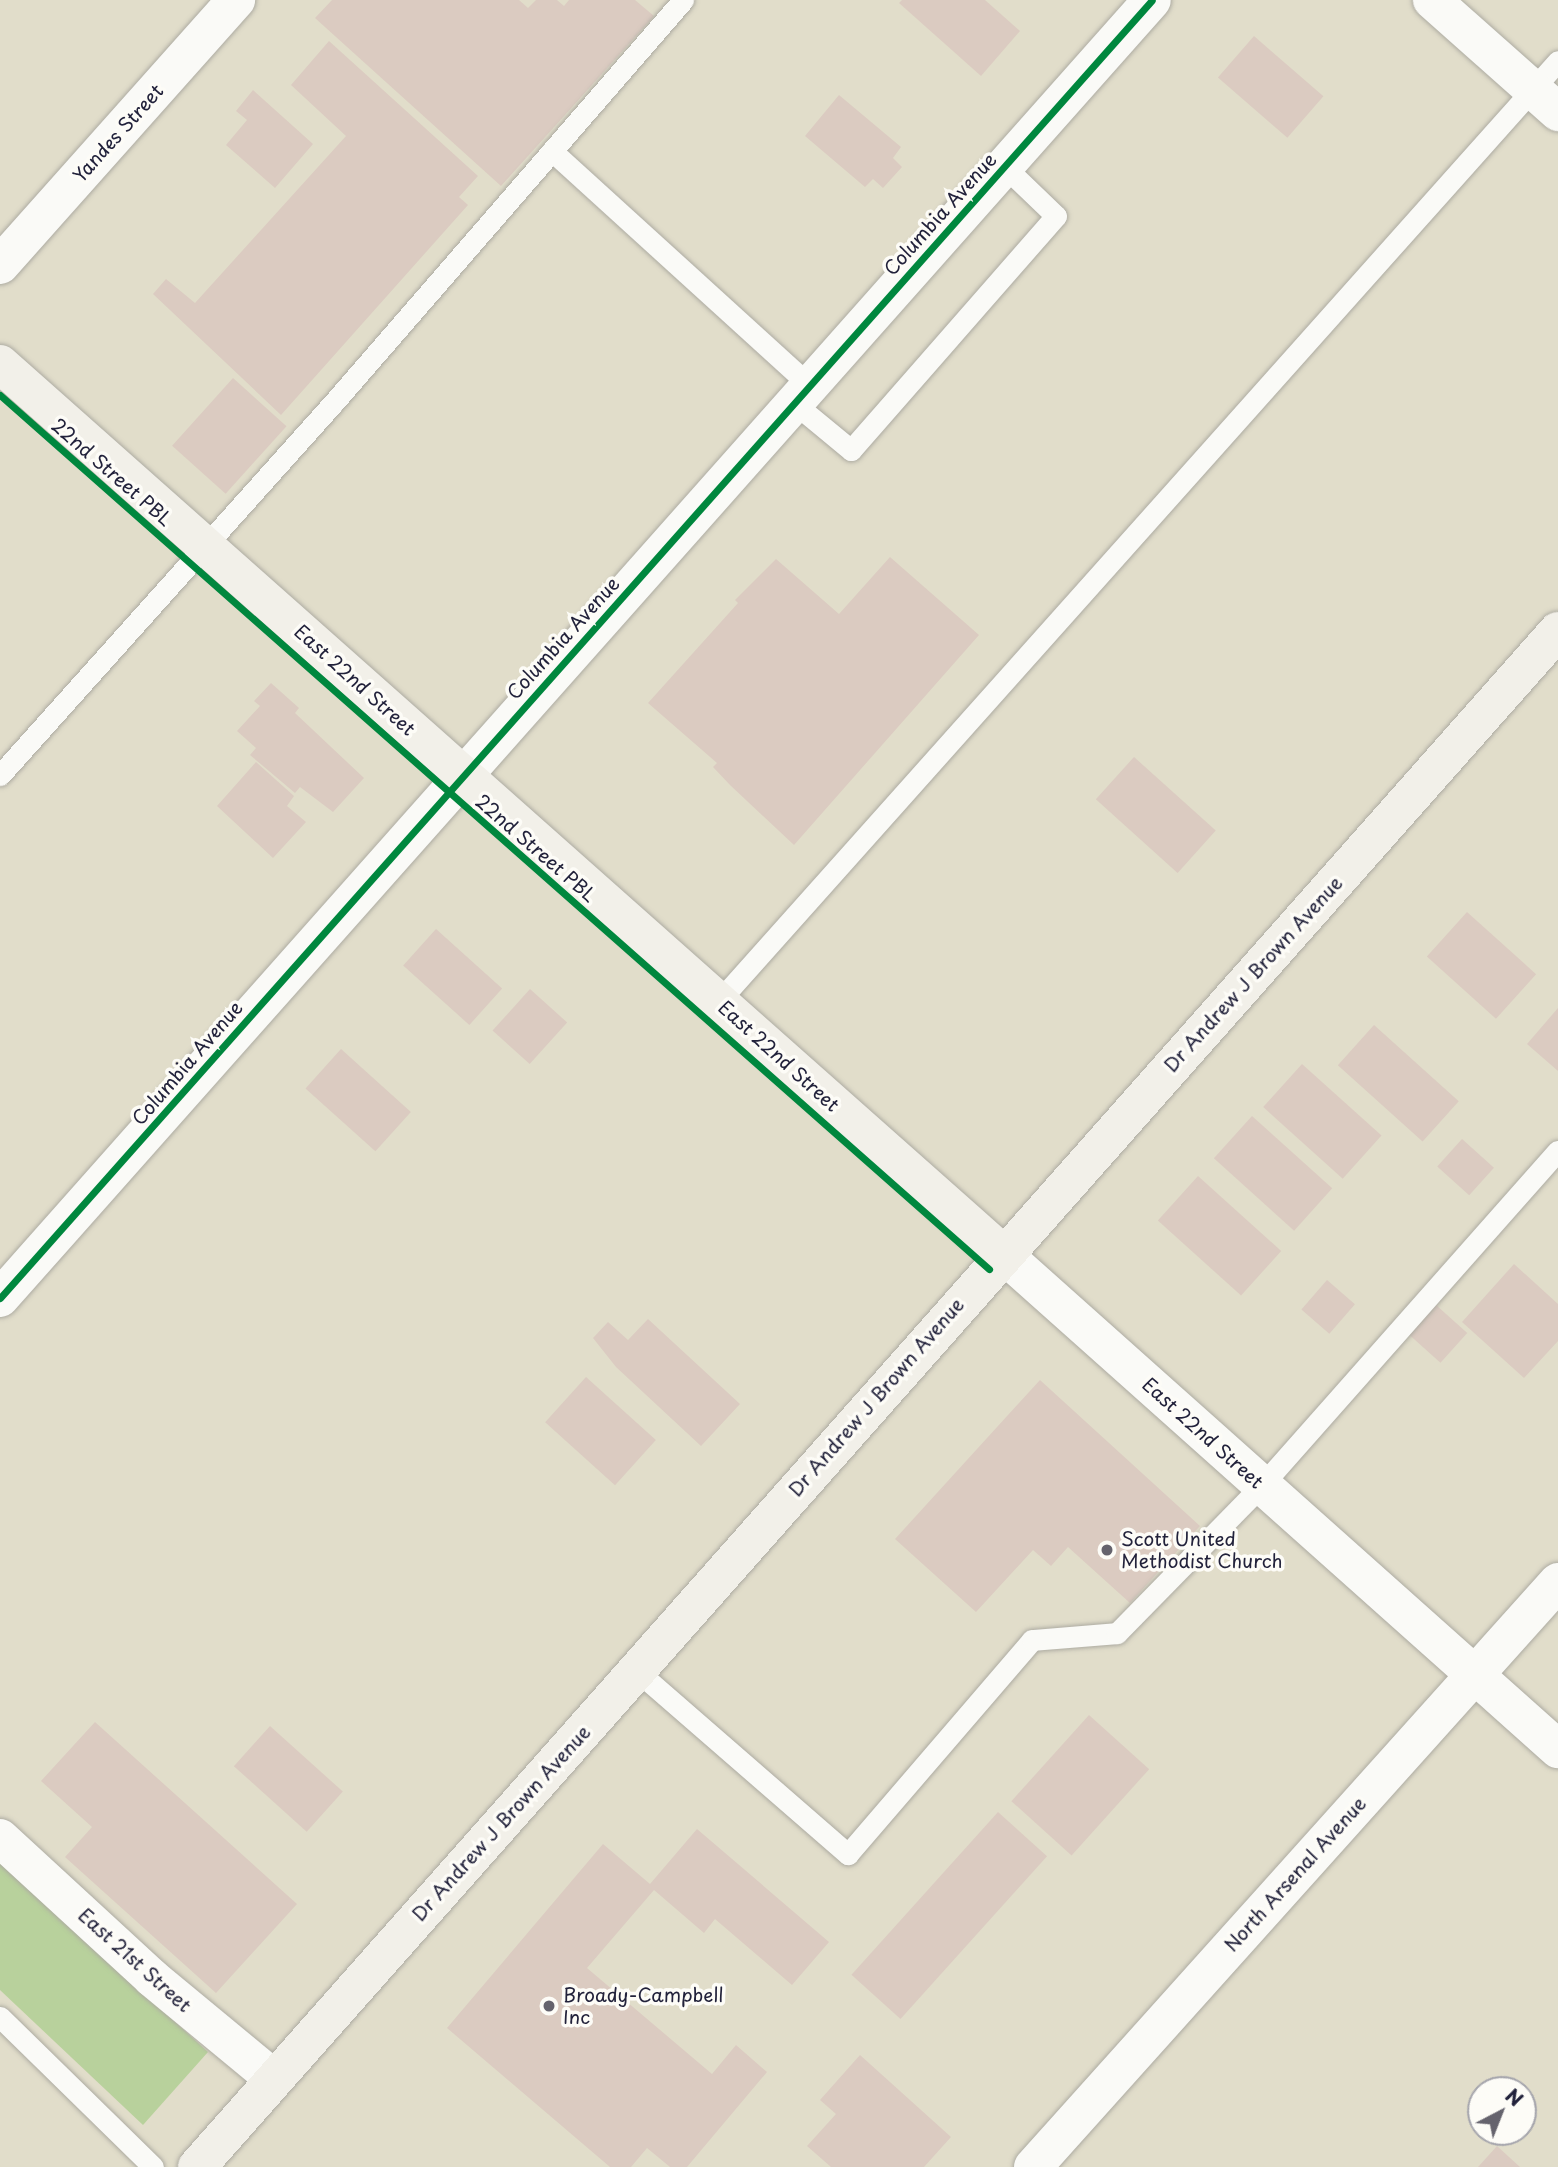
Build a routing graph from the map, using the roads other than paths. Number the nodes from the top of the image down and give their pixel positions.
1 (236, 0) edge
2 (683, 0) edge
3 (1152, 0) edge
4 (1432, 0) edge
5 (1558, 61) edge
6 (1545, 100) edge
7 (552, 151) junction
8 (1004, 166) junction
9 (0, 265) edge
10 (0, 364) edge
11 (802, 394) junction
12 (204, 546) junction
13 (1558, 631) edge
14 (0, 775) edge
15 (462, 775) junction
16 (718, 1002) junction
17 (1558, 1151) edge
18 (1003, 1254) junction
19 (0, 1298) edge
20 (1262, 1485) junction
21 (1558, 1582) edge
22 (636, 1670) junction
23 (1474, 1675) junction
24 (1558, 1749) edge
25 (0, 1838) edge
26 (0, 2017) edge
27 (273, 2078) junction
28 (153, 2167) edge
29 (197, 2167) edge
30 (1033, 2167) edge

1 - 9 street, Yandes Street
2 - 7 lane
3 - 8 street, Columbia Avenue
4 - 6 street
5 - 6 lane
6 - 16 lane
7 - 11 lane
7 - 12 lane
8 - 11 street, Columbia Avenue
8 - 11 lane
10 - 12 main road, East 22nd Street
11 - 15 street, Columbia Avenue
12 - 14 lane
12 - 15 main road, East 22nd Street
13 - 18 main road, Dr Andrew J Brown Avenue
15 - 16 main road, East 22nd Street
15 - 19 street, Columbia Avenue
16 - 18 main road, East 22nd Street
17 - 20 lane
18 - 20 street, East 22nd Street
18 - 22 main road, Dr Andrew J Brown Avenue
20 - 22 lane
20 - 23 street, East 22nd Street
21 - 23 street, North Arsenal Avenue
22 - 27 main road, Dr Andrew J Brown Avenue
23 - 24 street, East 22nd Street
23 - 30 street, North Arsenal Avenue
25 - 27 street, East 21st Street
26 - 28 lane
27 - 29 main road, Dr Andrew J Brown Avenue

